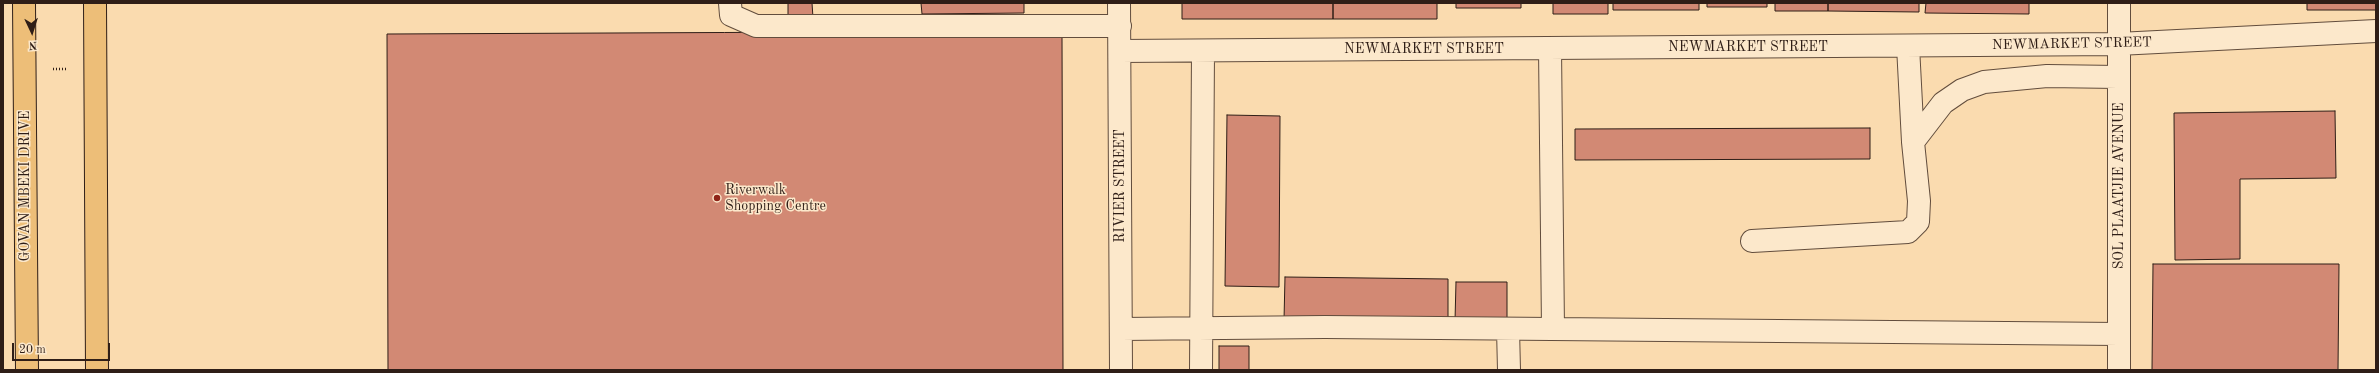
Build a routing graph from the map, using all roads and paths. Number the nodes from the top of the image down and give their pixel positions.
1 (24, 3) edge
2 (95, 3) edge
3 (730, 3) edge
4 (1120, 3) edge
5 (2119, 3) edge
6 (1120, 26) junction
7 (2376, 31) edge
8 (2118, 44) junction
9 (1908, 46) junction
10 (1550, 48) junction
11 (1120, 51) junction
12 (1203, 51) junction
13 (96, 68) junction
14 (24, 70) junction
15 (2118, 77) junction
16 (1913, 142) junction
17 (1752, 241) dead end
18 (1121, 329) junction
19 (1508, 329) junction
20 (1553, 329) junction
21 (1201, 330) junction
22 (2120, 334) junction
23 (27, 370) edge
24 (97, 370) edge
25 (1121, 370) edge
26 (1201, 370) edge
27 (1509, 370) edge
28 (2119, 370) edge

1 - 14 main road, GOVAN MBEKI DRIVE
2 - 13 main road
3 - 6 street
4 - 6 street, RIVIER STREET
5 - 8 street, SOL PLAATJIE AVENUE
6 - 11 street, RIVIER STREET
7 - 8 street, NEWMARKET STREET
8 - 9 street, NEWMARKET STREET
8 - 15 street, SOL PLAATJIE AVENUE
9 - 10 street, NEWMARKET STREET
9 - 16 street
10 - 12 street, NEWMARKET STREET
10 - 20 street
11 - 12 street, NEWMARKET STREET
11 - 18 street, RIVIER STREET
12 - 21 street
13 - 14 path
13 - 24 main road
14 - 23 main road, GOVAN MBEKI DRIVE
15 - 16 street
15 - 22 street, SOL PLAATJIE AVENUE
16 - 17 street
18 - 21 street
18 - 25 street, RIVIER STREET
19 - 20 street
19 - 21 street
19 - 27 street
20 - 22 street
21 - 26 street
22 - 28 street, SOL PLAATJIE AVENUE

